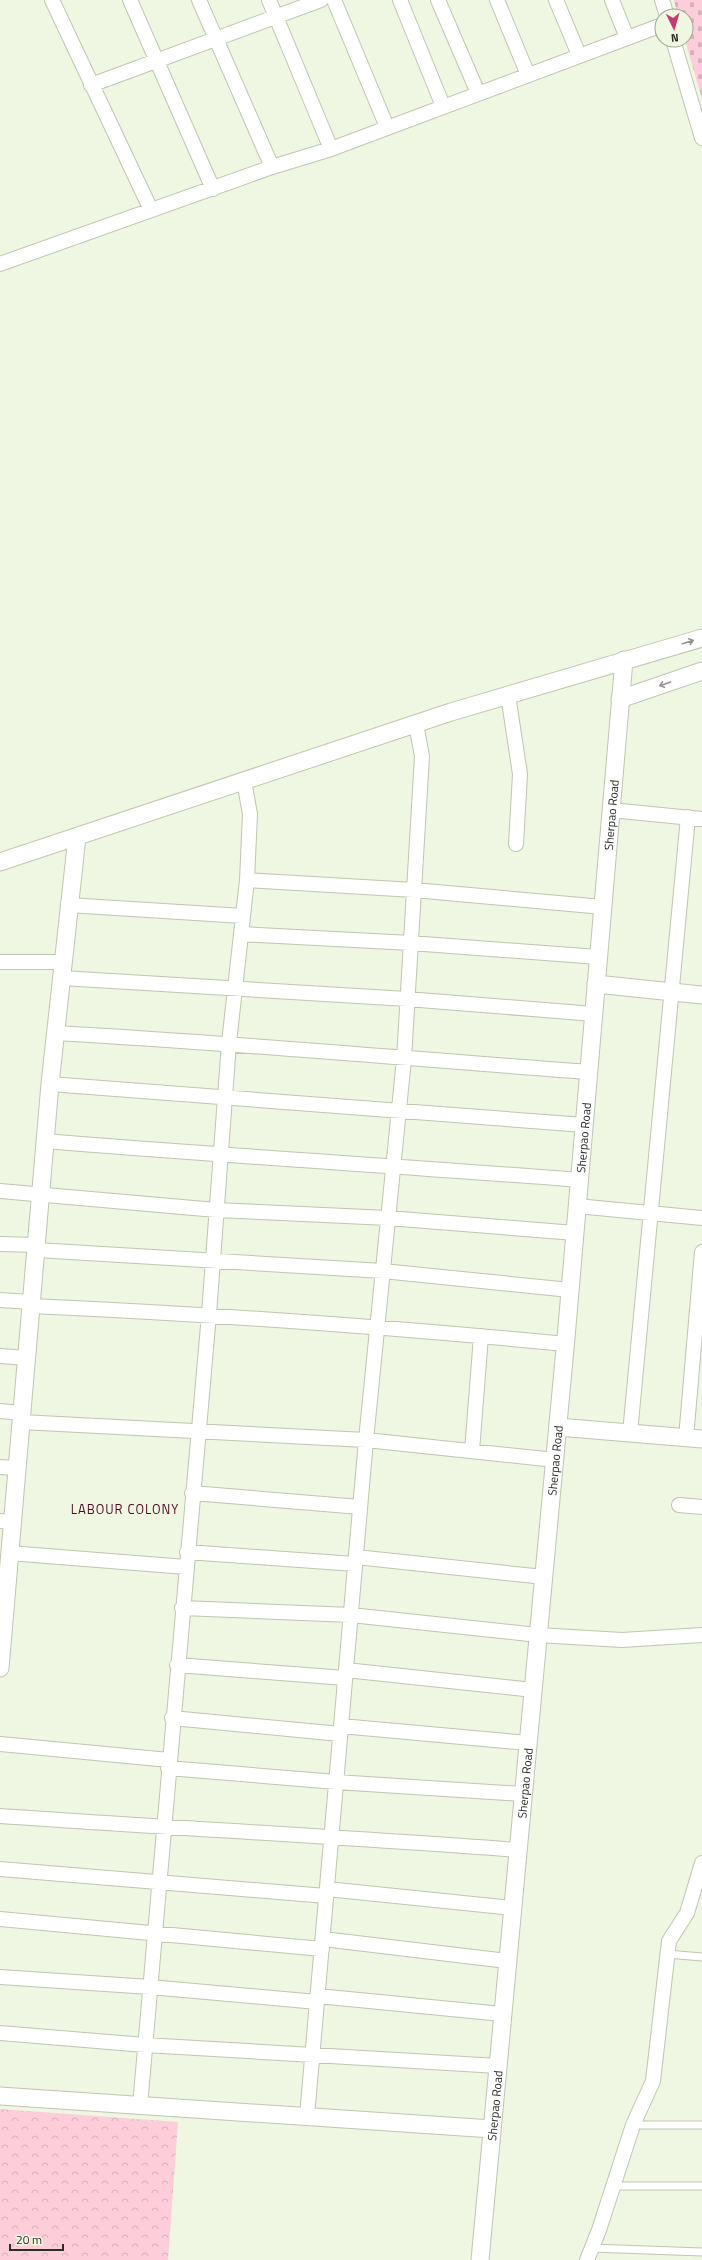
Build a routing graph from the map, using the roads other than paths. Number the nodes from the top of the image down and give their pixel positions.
1 (52, 0) edge
2 (130, 0) edge
3 (199, 0) edge
4 (269, 0) edge
5 (322, 0) edge
6 (334, 0) edge
7 (400, 0) edge
8 (438, 0) edge
9 (497, 0) edge
10 (556, 0) edge
11 (612, 0) edge
12 (276, 17) junction
13 (654, 28) edge
14 (627, 38) junction
15 (216, 39) junction
16 (676, 48) edge
17 (579, 55) junction
18 (158, 60) junction
19 (528, 75) junction
20 (91, 85) junction
21 (478, 93) junction
22 (443, 106) junction
23 (387, 127) junction
24 (702, 138) edge
25 (332, 149) junction
26 (272, 167) junction
27 (213, 189) junction
28 (151, 210) junction
29 (0, 264) edge
30 (702, 638) edge
31 (624, 660) junction
32 (702, 671) edge
33 (508, 695) junction
34 (620, 699) junction
35 (416, 724) junction
36 (244, 781) junction
37 (611, 810) junction
38 (688, 817) junction
39 (702, 819) edge
40 (77, 837) junction
41 (516, 844) dead end
42 (0, 862) edge
43 (247, 880) junction
44 (414, 890) junction
45 (68, 905) junction
46 (603, 907) junction
47 (243, 916) junction
48 (241, 934) junction
49 (411, 943) junction
50 (598, 957) junction
51 (0, 962) edge
52 (63, 970) junction
53 (596, 984) junction
54 (235, 989) junction
55 (672, 992) junction
56 (702, 995) edge
57 (407, 999) junction
58 (594, 1014) junction
59 (57, 1032) junction
60 (229, 1043) junction
61 (404, 1059) junction
62 (589, 1072) junction
63 (50, 1084) junction
64 (225, 1098) junction
65 (399, 1110) junction
66 (584, 1125) junction
67 (46, 1141) junction
68 (221, 1155) junction
69 (393, 1165) junction
70 (580, 1180) junction
71 (0, 1191) edge
72 (42, 1194) junction
73 (577, 1206) junction
74 (216, 1210) junction
75 (651, 1213) junction
76 (388, 1218) junction
77 (702, 1218) edge
78 (575, 1233) junction
79 (0, 1244) edge
80 (37, 1248) junction
81 (702, 1252) edge
82 (213, 1259) junction
83 (383, 1271) junction
84 (570, 1290) junction
85 (0, 1300) edge
86 (32, 1304) junction
87 (209, 1314) junction
88 (377, 1326) junction
89 (481, 1336) junction
90 (566, 1344) junction
91 (0, 1356) edge
92 (27, 1358) junction
93 (0, 1411) edge
94 (22, 1417) junction
95 (558, 1427) junction
96 (198, 1431) junction
97 (630, 1433) junction
98 (694, 1438) edge
99 (366, 1440) junction
100 (472, 1451) junction
101 (555, 1460) junction
102 (0, 1467) edge
103 (17, 1468) junction
104 (192, 1493) junction
105 (679, 1505) dead end
106 (360, 1507) junction
107 (702, 1507) edge
108 (6, 1522) edge
109 (187, 1552) junction
110 (9, 1553) junction
111 (355, 1560) junction
112 (186, 1567) junction
113 (544, 1577) junction
114 (4, 1585) edge
115 (182, 1608) junction
116 (351, 1616) junction
117 (538, 1635) junction
118 (702, 1635) edge
119 (177, 1665) junction
120 (0, 1668) edge
121 (345, 1674) junction
122 (533, 1690) junction
123 (172, 1718) junction
124 (341, 1730) junction
125 (528, 1743) junction
126 (0, 1744) edge
127 (168, 1764) junction
128 (336, 1782) junction
129 (523, 1794) junction
130 (0, 1816) edge
131 (163, 1828) junction
132 (332, 1836) junction
133 (518, 1850) junction
134 (702, 1863) edge
135 (0, 1869) edge
136 (159, 1883) junction
137 (327, 1892) junction
138 (512, 1908) junction
139 (0, 1920) edge
140 (154, 1934) junction
141 (322, 1944) junction
142 (667, 1954) junction
143 (702, 1957) edge
144 (507, 1961) junction
145 (0, 1977) edge
146 (150, 1987) junction
147 (317, 1999) junction
148 (502, 2014) junction
149 (0, 2033) edge
150 (145, 2045) junction
151 (313, 2054) junction
152 (498, 2066) junction
153 (0, 2096) edge
154 (140, 2106) junction
155 (307, 2116) junction
156 (633, 2125) junction
157 (702, 2125) edge
158 (492, 2128) junction
159 (613, 2186) junction
160 (702, 2186) edge
161 (702, 2252) edge
162 (589, 2254) edge
163 (480, 2260) edge

1 - 20 street
2 - 18 street
3 - 15 street
4 - 12 street
5 - 12 street
6 - 23 street
7 - 22 street
8 - 21 street
9 - 19 street
10 - 17 street
11 - 14 street
12 - 15 street
12 - 25 street
13 - 14 street
14 - 17 street
15 - 18 street
15 - 26 street
16 - 24 street
17 - 19 street
18 - 20 street
18 - 27 street
19 - 21 street
20 - 28 street
21 - 22 street
22 - 23 street
23 - 25 street
25 - 26 street
26 - 27 street
27 - 28 street
28 - 29 street
31 -> 30 street
31 - 33 street
31 - 34 street, Sherpao Road
32 -> 34 street
33 - 35 street
33 - 41 street
34 - 37 street, Sherpao Road
35 - 36 street
35 - 44 street
36 - 40 street
36 - 43 street
37 - 38 street
37 - 46 street, Sherpao Road
38 - 39 street
38 - 55 street
40 - 42 street
40 - 45 street
43 - 44 street
43 - 47 street
44 - 46 street
44 - 49 street
45 - 47 street
45 - 52 street
46 - 50 street, Sherpao Road
47 - 48 street
48 - 49 street
48 - 54 street
49 - 50 street
49 - 57 street
50 - 53 street, Sherpao Road
51 - 52 street
52 - 54 street
52 - 59 street
53 - 55 street
53 - 58 street, Sherpao Road
54 - 57 street
54 - 60 street
55 - 56 street
55 - 75 street
57 - 58 street
57 - 61 street
58 - 62 street, Sherpao Road
59 - 60 street
59 - 63 street
60 - 61 street
60 - 64 street
61 - 62 street
61 - 65 street
62 - 66 street, Sherpao Road
63 - 64 street
63 - 67 street
64 - 65 street
64 - 68 street
65 - 66 street
65 - 69 street
66 - 70 street, Sherpao Road
67 - 68 street
67 - 72 street
68 - 69 street
68 - 74 street
69 - 70 street
69 - 76 street
70 - 73 street, Sherpao Road
71 - 72 street
72 - 74 street
72 - 80 street
73 - 75 street
73 - 78 street, Sherpao Road
74 - 76 street
74 - 82 street
75 - 77 street
75 - 97 street
76 - 78 street
76 - 83 street
78 - 84 street, Sherpao Road
79 - 80 street
80 - 82 street
80 - 86 street
81 - 98 street
82 - 83 street
82 - 87 street
83 - 84 street
83 - 88 street
84 - 90 street, Sherpao Road
85 - 86 street
86 - 87 street
86 - 92 street
87 - 88 street
87 - 96 street
88 - 89 street
88 - 99 street
89 - 90 street
89 - 100 street
90 - 95 street, Sherpao Road
91 - 92 street
92 - 94 street
93 - 94 street
94 - 96 street
94 - 103 street
95 - 97 street
95 - 101 street, Sherpao Road
96 - 99 street
96 - 104 street
97 - 98 street
99 - 100 street
99 - 106 street
100 - 101 street
101 - 113 street, Sherpao Road
102 - 103 street
103 - 108 street
104 - 106 street
104 - 109 street
105 - 107 street
106 - 111 street
108 - 110 street
109 - 111 street
109 - 112 street
110 - 112 street
110 - 114 street
111 - 113 street
111 - 116 street
112 - 115 street
113 - 117 street, Sherpao Road
114 - 120 street
115 - 116 street
115 - 119 street
116 - 117 street
116 - 121 street
117 - 118 street
117 - 122 street, Sherpao Road
119 - 121 street
119 - 123 street
121 - 122 street
121 - 124 street
122 - 125 street, Sherpao Road
123 - 124 street
123 - 127 street
124 - 125 street
124 - 128 street
125 - 129 street, Sherpao Road
126 - 127 street
127 - 128 street
127 - 131 street
128 - 129 street
128 - 132 street
129 - 133 street, Sherpao Road
130 - 131 street
131 - 132 street
131 - 136 street
132 - 133 street
132 - 137 street
133 - 138 street, Sherpao Road
134 - 142 street
135 - 136 street
136 - 137 street
136 - 140 street
137 - 138 street
137 - 141 street
138 - 144 street, Sherpao Road
139 - 140 street
140 - 141 street
140 - 146 street
141 - 144 street
141 - 147 street
142 - 143 lane
142 - 156 street
144 - 148 street, Sherpao Road
145 - 146 street
146 - 147 street
146 - 150 street
147 - 148 street
147 - 151 street
148 - 152 street, Sherpao Road
149 - 150 street
150 - 151 street
150 - 154 street
151 - 152 street
151 - 155 street
152 - 158 street, Sherpao Road
153 - 154 street
154 - 155 street
155 - 158 street
156 - 157 lane
156 - 159 street
158 - 163 street, Sherpao Road
159 - 160 lane
159 - 162 street
161 - 162 lane

